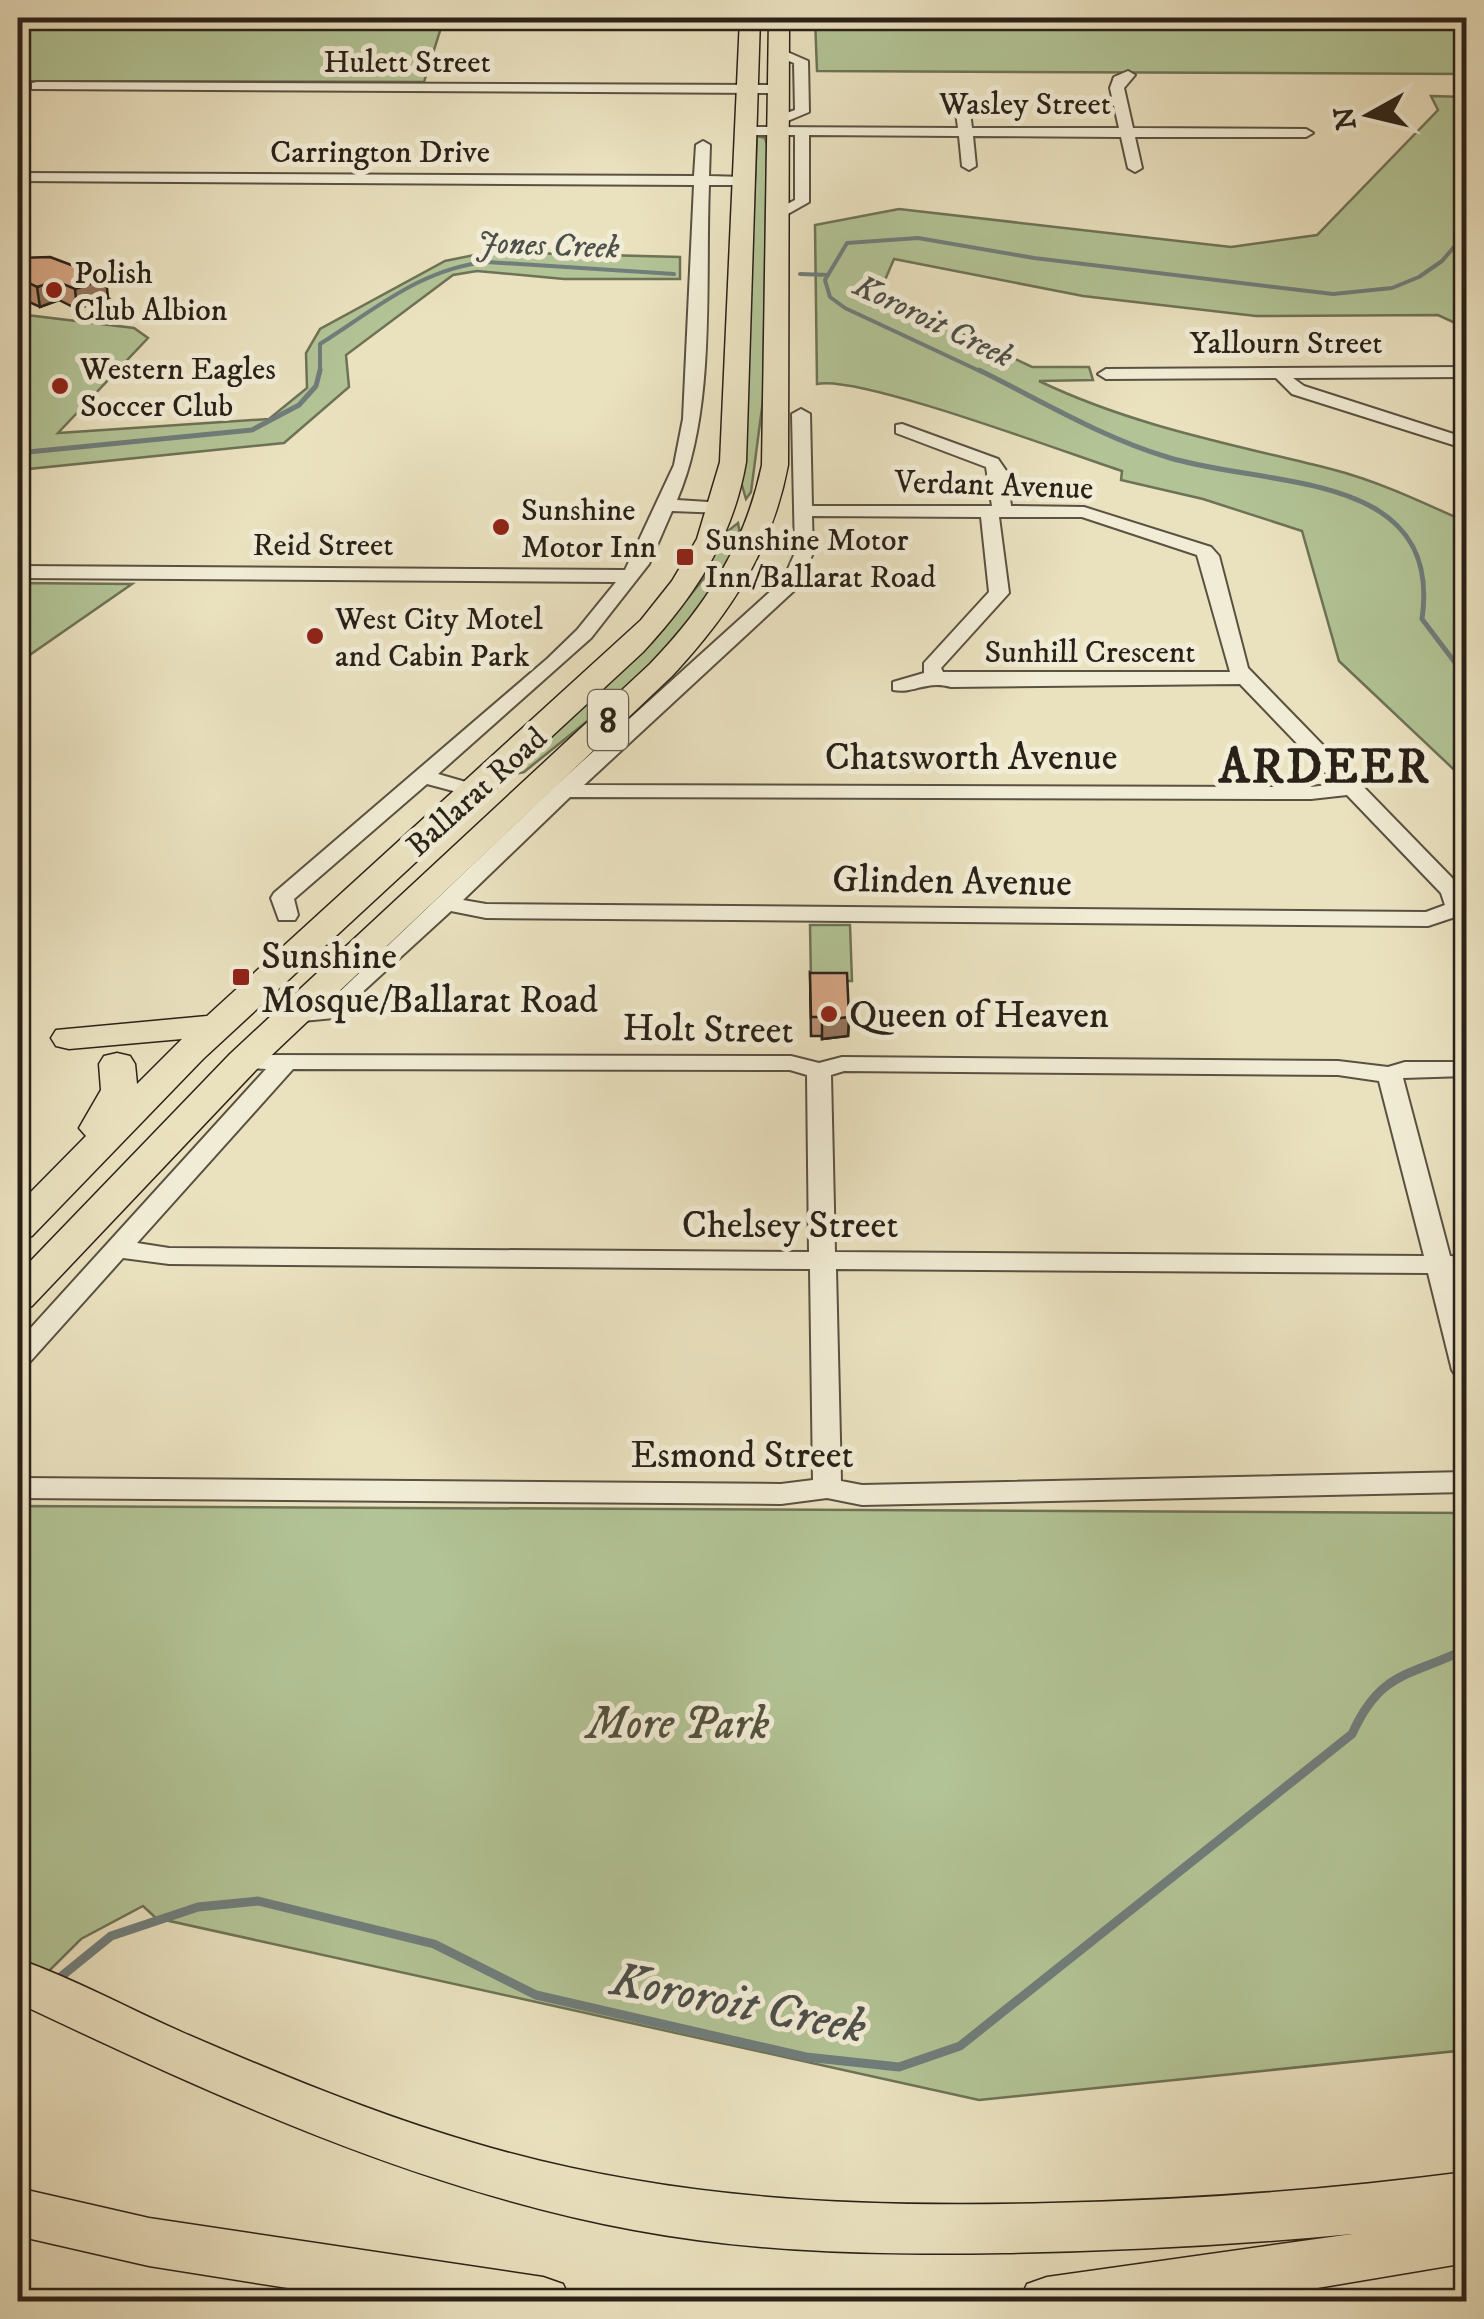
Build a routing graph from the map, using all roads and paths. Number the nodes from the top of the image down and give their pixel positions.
1 (750, 18) edge
2 (778, 18) edge
3 (778, 52) junction
4 (1128, 75) dead end
5 (37, 86) dead end
6 (745, 90) junction
7 (778, 90) junction
8 (962, 104) dead end
9 (777, 126) junction
10 (802, 129) junction
11 (744, 130) junction
12 (965, 130) junction
13 (1127, 132) junction
14 (1306, 134) dead end
15 (703, 145) dead end
16 (969, 166) dead end
17 (1135, 168) dead end
18 (18, 177) edge
19 (701, 181) junction
20 (743, 181) junction
21 (776, 215) junction
22 (1466, 372) edge
23 (1106, 374) dead end
24 (1290, 378) junction
25 (802, 414) dead end
26 (902, 429) dead end
27 (1466, 444) edge
28 (668, 506) junction
29 (724, 508) junction
30 (767, 509) junction
31 (804, 511) junction
32 (996, 511) junction
33 (18, 572) edge
34 (628, 576) junction
35 (936, 676) junction
36 (1244, 678) junction
37 (900, 686) dead end
38 (677, 690) joint
39 (636, 704) junction
40 (430, 771) junction
41 (484, 784) junction
42 (561, 787) junction
43 (1351, 788) junction
44 (446, 903) junction
45 (1456, 909) joint
46 (287, 914) dead end
47 (290, 1018) junction
48 (218, 1026) junction
49 (69, 1038) dead end
50 (244, 1062) junction
51 (286, 1062) junction
52 (117, 1064) dead end
53 (1466, 1070) edge
54 (818, 1071) junction
55 (1390, 1074) junction
56 (66, 1176) junction
57 (18, 1227) edge
58 (114, 1248) junction
59 (821, 1262) junction
60 (1453, 1265) edge
61 (18, 1296) edge
62 (18, 1358) edge
63 (1466, 1370) edge
64 (1466, 1482) edge
65 (18, 1488) edge
66 (826, 1488) junction
67 (18, 1980) edge
68 (1466, 2196) edge
69 (18, 2212) edge
70 (1466, 2239) edge
71 (544, 2302) edge
72 (1047, 2302) edge

1 - 6 highway, Ballarat Road / 8
2 - 3 highway, Ballarat Road / 8
3 - 7 highway, Ballarat Road / 8
3 - 9 street
4 - 13 street
5 - 6 street, Hulett Street
6 - 7 street, Hulett Street
6 - 11 highway, Ballarat Road / 8
7 - 9 highway, Ballarat Road / 8
8 - 12 street
9 - 10 street, Wasley Street
9 - 11 street, Wasley Street
9 - 21 highway, Ballarat Road / 8
10 - 12 street, Wasley Street
10 - 21 street
11 - 20 highway, Ballarat Road / 8
12 - 13 street, Wasley Street
12 - 16 street
13 - 14 street, Wasley Street
13 - 17 street
15 - 19 street, Ballarat Road
18 - 19 street, Carrington Drive
19 - 20 street, Carrington Drive
19 - 28 street, Ballarat Road
20 - 29 highway, Ballarat Road / 8
21 - 30 highway, Ballarat Road / 8
22 - 24 street, Yallourn Street
23 - 24 street, Yallourn Street
24 - 27 street
25 - 31 street
26 - 32 street
28 - 29 street
28 - 34 street, Ballarat Road
29 - 30 highway
29 - 41 highway, Ballarat Road / 8
30 - 39 highway, Ballarat Road / 8
31 - 32 street, Verdant Avenue
31 - 38 street
32 - 35 street, Sunhill Crescent
32 - 36 street, Verdant Avenue
33 - 34 street, Reid Street
34 - 40 street, Ballarat Road
35 - 36 street, Sunhill Crescent
35 - 37 street, Sunhill Crescent
36 - 43 street, Verdant Avenue
38 - 39 highway
39 - 42 highway, Ballarat Road / 8
40 - 41 street
40 - 46 street, Ballarat Road
41 - 42 highway
41 - 48 highway, Ballarat Road / 8
42 - 43 street, Chatsworth Avenue
42 - 44 street, Ballarat Road
42 - 47 highway, Ballarat Road / 8
43 - 45 street, Verdant Avenue
44 - 45 street, Glinden Avenue
44 - 47 street, Ballarat Road
47 - 50 highway, Ballarat Road / 8
48 - 49 highway
48 - 56 highway, Ballarat Road / 8
50 - 51 street, Holt Street
50 - 61 highway, Ballarat Road / 8
51 - 54 street, Holt Street
51 - 58 street
52 - 56 highway
53 - 55 street, Holt Street
54 - 55 street, Holt Street
54 - 59 street
55 - 60 street
56 - 57 highway, Ballarat Road / 8
58 - 59 street, Chelsey Street
58 - 62 street
59 - 60 street, Chelsey Street
59 - 66 street
60 - 63 street
64 - 66 street, Esmond Street
65 - 66 street, Esmond Street
67 - 68 highway
69 - 71 highway
70 - 72 highway

